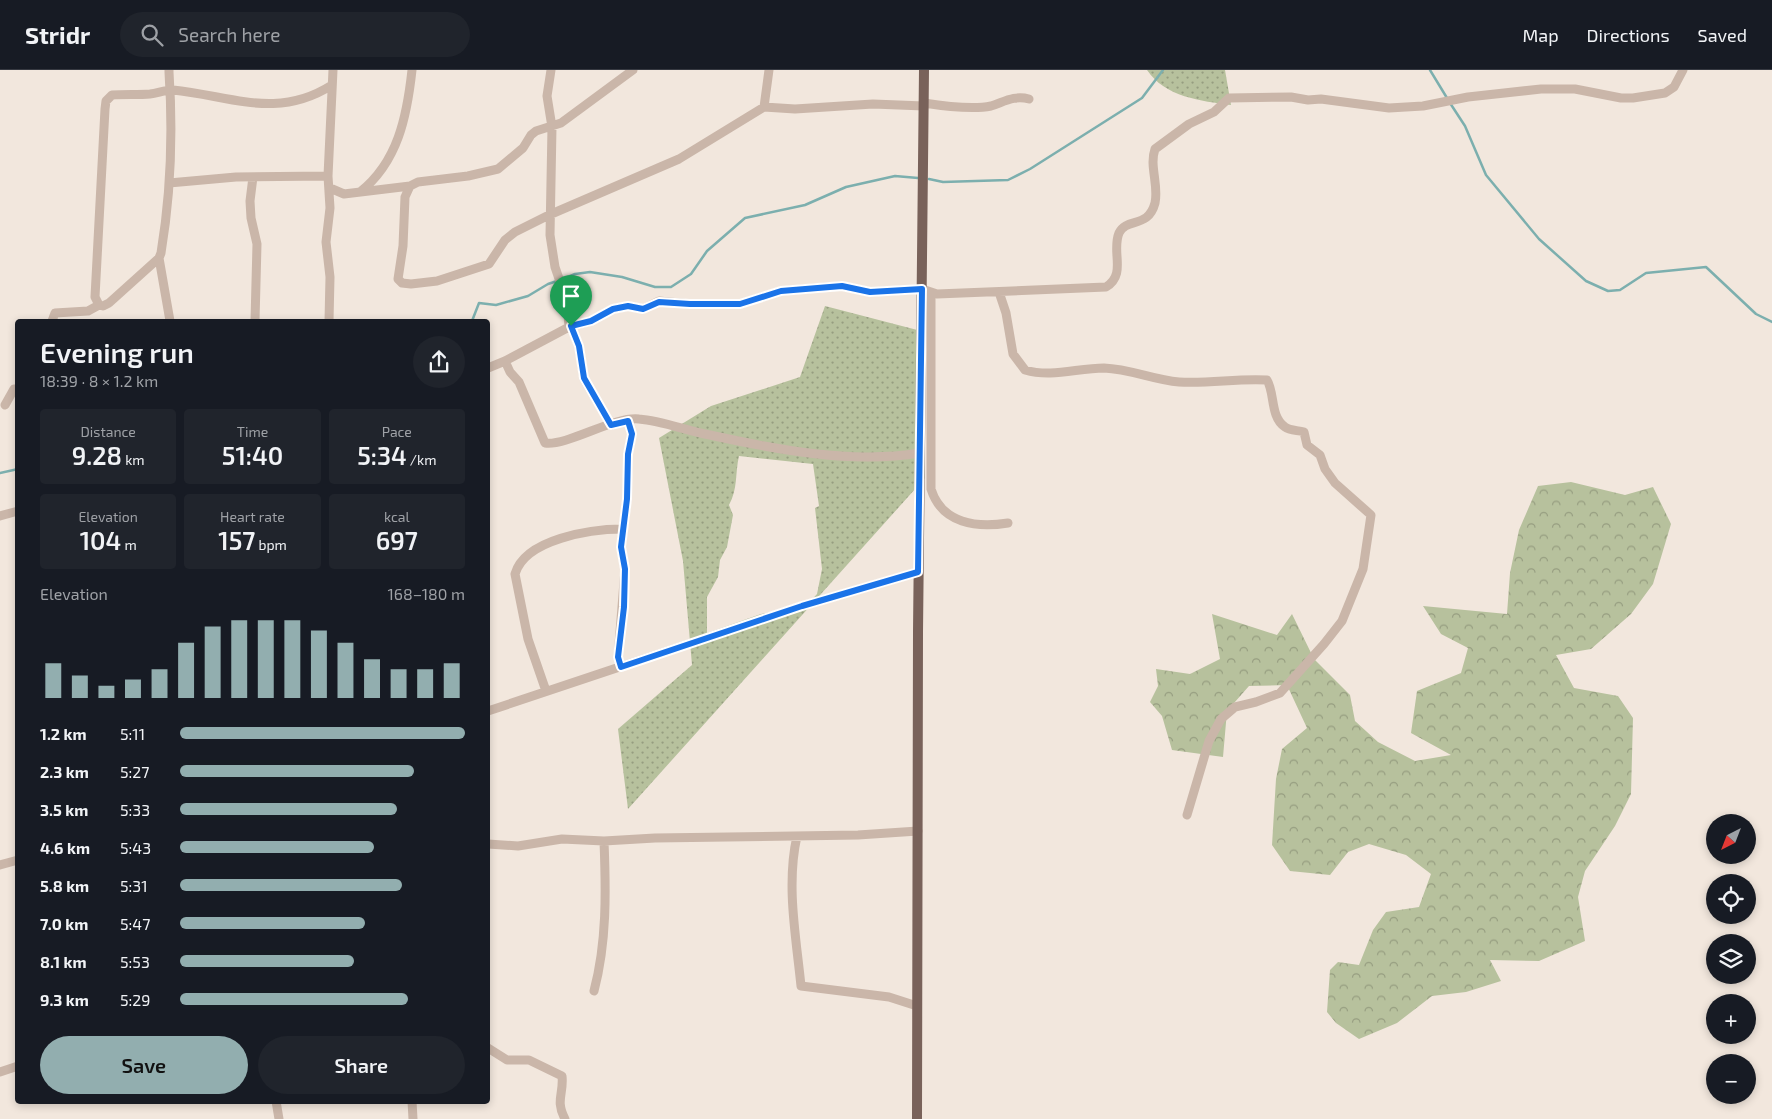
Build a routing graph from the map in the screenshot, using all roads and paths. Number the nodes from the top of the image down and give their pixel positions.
1 (169, 70) edge
2 (333, 70) edge
3 (412, 70) edge
4 (551, 70) edge
5 (633, 70) edge
6 (769, 70) edge
7 (924, 70) edge
8 (1683, 70) edge
9 (332, 85) junction
10 (170, 90) junction
11 (1029, 99) dead end
12 (924, 105) junction
13 (764, 107) junction
14 (552, 126) junction
15 (328, 176) junction
16 (253, 177) junction
17 (169, 183) junction
18 (410, 186) junction
19 (330, 188) junction
20 (360, 192) junction
21 (549, 215) junction
22 (159, 258) junction
23 (927, 291) junction
24 (999, 292) junction
25 (99, 305) junction
26 (52, 319) edge
27 (170, 319) edge
28 (255, 319) edge
29 (328, 319) edge
30 (570, 326) junction
31 (505, 361) junction
32 (490, 367) edge
33 (15, 388) edge
34 (5, 405) dead end
35 (628, 421) junction
36 (611, 425) junction
37 (920, 452) junction
38 (15, 512) edge
39 (0, 516) edge
40 (1008, 523) dead end
41 (623, 529) junction
42 (918, 572) junction
43 (621, 667) junction
44 (546, 691) junction
45 (490, 710) edge
46 (1187, 815) dead end
47 (918, 831) junction
48 (797, 836) junction
49 (604, 841) junction
50 (490, 844) edge
51 (15, 861) edge
52 (0, 865) edge
53 (594, 991) dead end
54 (917, 1006) junction
55 (490, 1049) edge
56 (15, 1067) edge
57 (0, 1072) edge
58 (276, 1104) edge
59 (412, 1104) edge
60 (279, 1119) edge
61 (413, 1119) edge
62 (565, 1119) edge
63 (917, 1119) edge

1 - 10 street
2 - 9 street
3 - 20 street
4 - 14 street
5 - 14 street
6 - 13 street
7 - 12 main road
8 - 24 street
9 - 10 street
9 - 15 street
10 - 17 street
10 - 25 street
11 - 12 street
12 - 13 street
12 - 23 main road
13 - 21 street
14 - 18 street
14 - 21 street
15 - 16 street
15 - 19 street
16 - 17 street
16 - 28 street
17 - 22 street
18 - 20 street
18 - 21 street
19 - 20 street
19 - 29 street
21 - 30 street
22 - 25 street
22 - 27 street
23 - 24 street
23 - 30 street
23 - 37 main road
23 - 40 street
24 - 46 street
25 - 26 street
30 - 31 street
30 - 36 street
31 - 32 street
31 - 36 street
33 - 34 street
35 - 36 street
35 - 37 street
35 - 41 street
37 - 42 main road
38 - 39 street
41 - 43 street
41 - 44 street
42 - 43 street
42 - 47 main road
43 - 44 street
44 - 45 street
47 - 48 street
47 - 54 main road
48 - 49 street
48 - 54 street
49 - 50 street
49 - 53 street
51 - 52 street
54 - 63 main road
55 - 62 street
56 - 57 street
58 - 60 street
59 - 61 street

